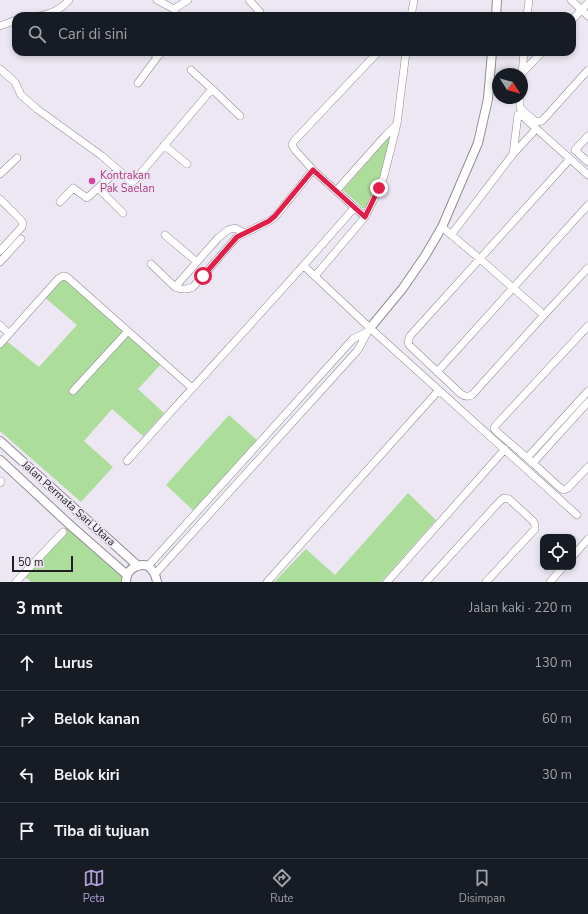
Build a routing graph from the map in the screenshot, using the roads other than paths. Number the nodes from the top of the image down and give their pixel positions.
1 (69, 0) edge
2 (156, 0) edge
3 (188, 0) edge
4 (250, 0) edge
5 (414, 0) edge
6 (497, 0) edge
7 (529, 0) edge
8 (571, 0) edge
9 (588, 3) edge
10 (582, 10) junction
11 (53, 12) edge
12 (173, 12) edge
13 (175, 12) edge
14 (260, 12) edge
15 (412, 12) edge
16 (496, 12) edge
17 (528, 12) edge
18 (576, 16) edge
19 (588, 16) edge
20 (12, 22) edge
21 (0, 26) edge
22 (156, 56) edge
23 (374, 56) edge
24 (406, 56) edge
25 (492, 56) edge
26 (524, 56) edge
27 (538, 56) edge
28 (523, 68) edge
29 (527, 68) edge
30 (0, 69) edge
31 (191, 70) dead end
32 (588, 70) edge
33 (138, 83) dead end
34 (212, 89) junction
35 (520, 104) edge
36 (240, 116) dead end
37 (397, 124) junction
38 (536, 129) junction
39 (588, 136) edge
40 (164, 145) junction
41 (513, 154) junction
42 (16, 158) dead end
43 (570, 159) junction
44 (588, 162) edge
45 (188, 164) dead end
46 (118, 170) junction
47 (313, 170) junction
48 (0, 174) edge
49 (588, 175) edge
50 (98, 188) junction
51 (336, 191) junction
52 (0, 199) edge
53 (60, 202) dead end
54 (588, 204) edge
55 (354, 208) junction
56 (124, 213) dead end
57 (365, 217) junction
58 (442, 227) junction
59 (244, 233) junction
60 (166, 235) dead end
61 (451, 235) junction
62 (21, 239) dead end
63 (0, 251) edge
64 (480, 259) junction
65 (0, 262) edge
66 (197, 262) junction
67 (152, 264) dead end
68 (304, 266) junction
69 (588, 268) edge
70 (315, 276) junction
71 (175, 287) junction
72 (513, 288) junction
73 (544, 315) junction
74 (0, 325) edge
75 (588, 326) edge
76 (369, 330) junction
77 (128, 331) junction
78 (9, 334) junction
79 (0, 344) edge
80 (437, 372) junction
81 (192, 388) junction
82 (439, 390) junction
83 (73, 391) dead end
84 (588, 391) edge
85 (588, 402) edge
86 (0, 441) edge
87 (505, 450) junction
88 (0, 460) edge
89 (127, 461) dead end
90 (530, 461) junction
91 (588, 467) edge
92 (577, 515) dead end
93 (63, 532) dead end
94 (588, 539) edge
95 (576, 553) edge
96 (138, 566) junction
97 (148, 566) junction
98 (560, 570) edge
99 (126, 578) edge
100 (156, 578) edge
101 (16, 582) edge
102 (267, 582) edge
103 (387, 582) edge
104 (426, 582) edge
105 (486, 582) edge
106 (550, 582) edge

1 - 11 street
2 - 12 street
3 - 13 street
4 - 14 street
5 - 15 street
6 - 16 street
7 - 17 street
8 - 10 street
9 - 10 street
10 - 18 street
10 - 19 street
20 - 21 street
22 - 33 street
23 - 47 street
24 - 37 street
25 - 58 street
26 - 28 street
27 - 29 street
30 - 46 street
31 - 34 street
32 - 35 street
34 - 36 street
34 - 40 street
37 - 51 street
37 - 57 street
38 - 41 street
38 - 41 street
38 - 43 street
39 - 44 street
40 - 45 street
40 - 46 street
41 - 61 street
42 - 48 street
43 - 49 street
43 - 64 street
46 - 50 street
47 - 51 street
47 - 59 street
50 - 53 street
50 - 56 street
51 - 55 street
52 - 63 street
54 - 72 street
55 - 57 street
55 - 68 street
57 - 70 street
58 - 61 street
58 - 76 street
59 - 66 street
59 - 71 street
60 - 66 street
61 - 64 street
62 - 65 street
64 - 72 street
64 - 80 street
66 - 71 street
67 - 71 street
68 - 70 street
68 - 81 street
69 - 73 street
70 - 76 street
72 - 73 street
72 - 80 street
73 - 80 street
74 - 78 street
75 - 90 street
76 - 82 street
76 - 97 street
76 - 100 street
77 - 78 street
77 - 81 street
77 - 83 street
78 - 79 street
81 - 89 street
82 - 87 street
82 - 102 street
84 - 90 street
85 - 90 street
86 - 96 street, Jalan Permata Sari Utara
87 - 92 street
87 - 103 street
88 - 99 street, Jalan Permata Sari Utara
90 - 91 street
93 - 101 street
94 - 95 street
96 - 97 street
96 - 99 street
97 - 100 street
98 - 106 street
104 - 105 street

